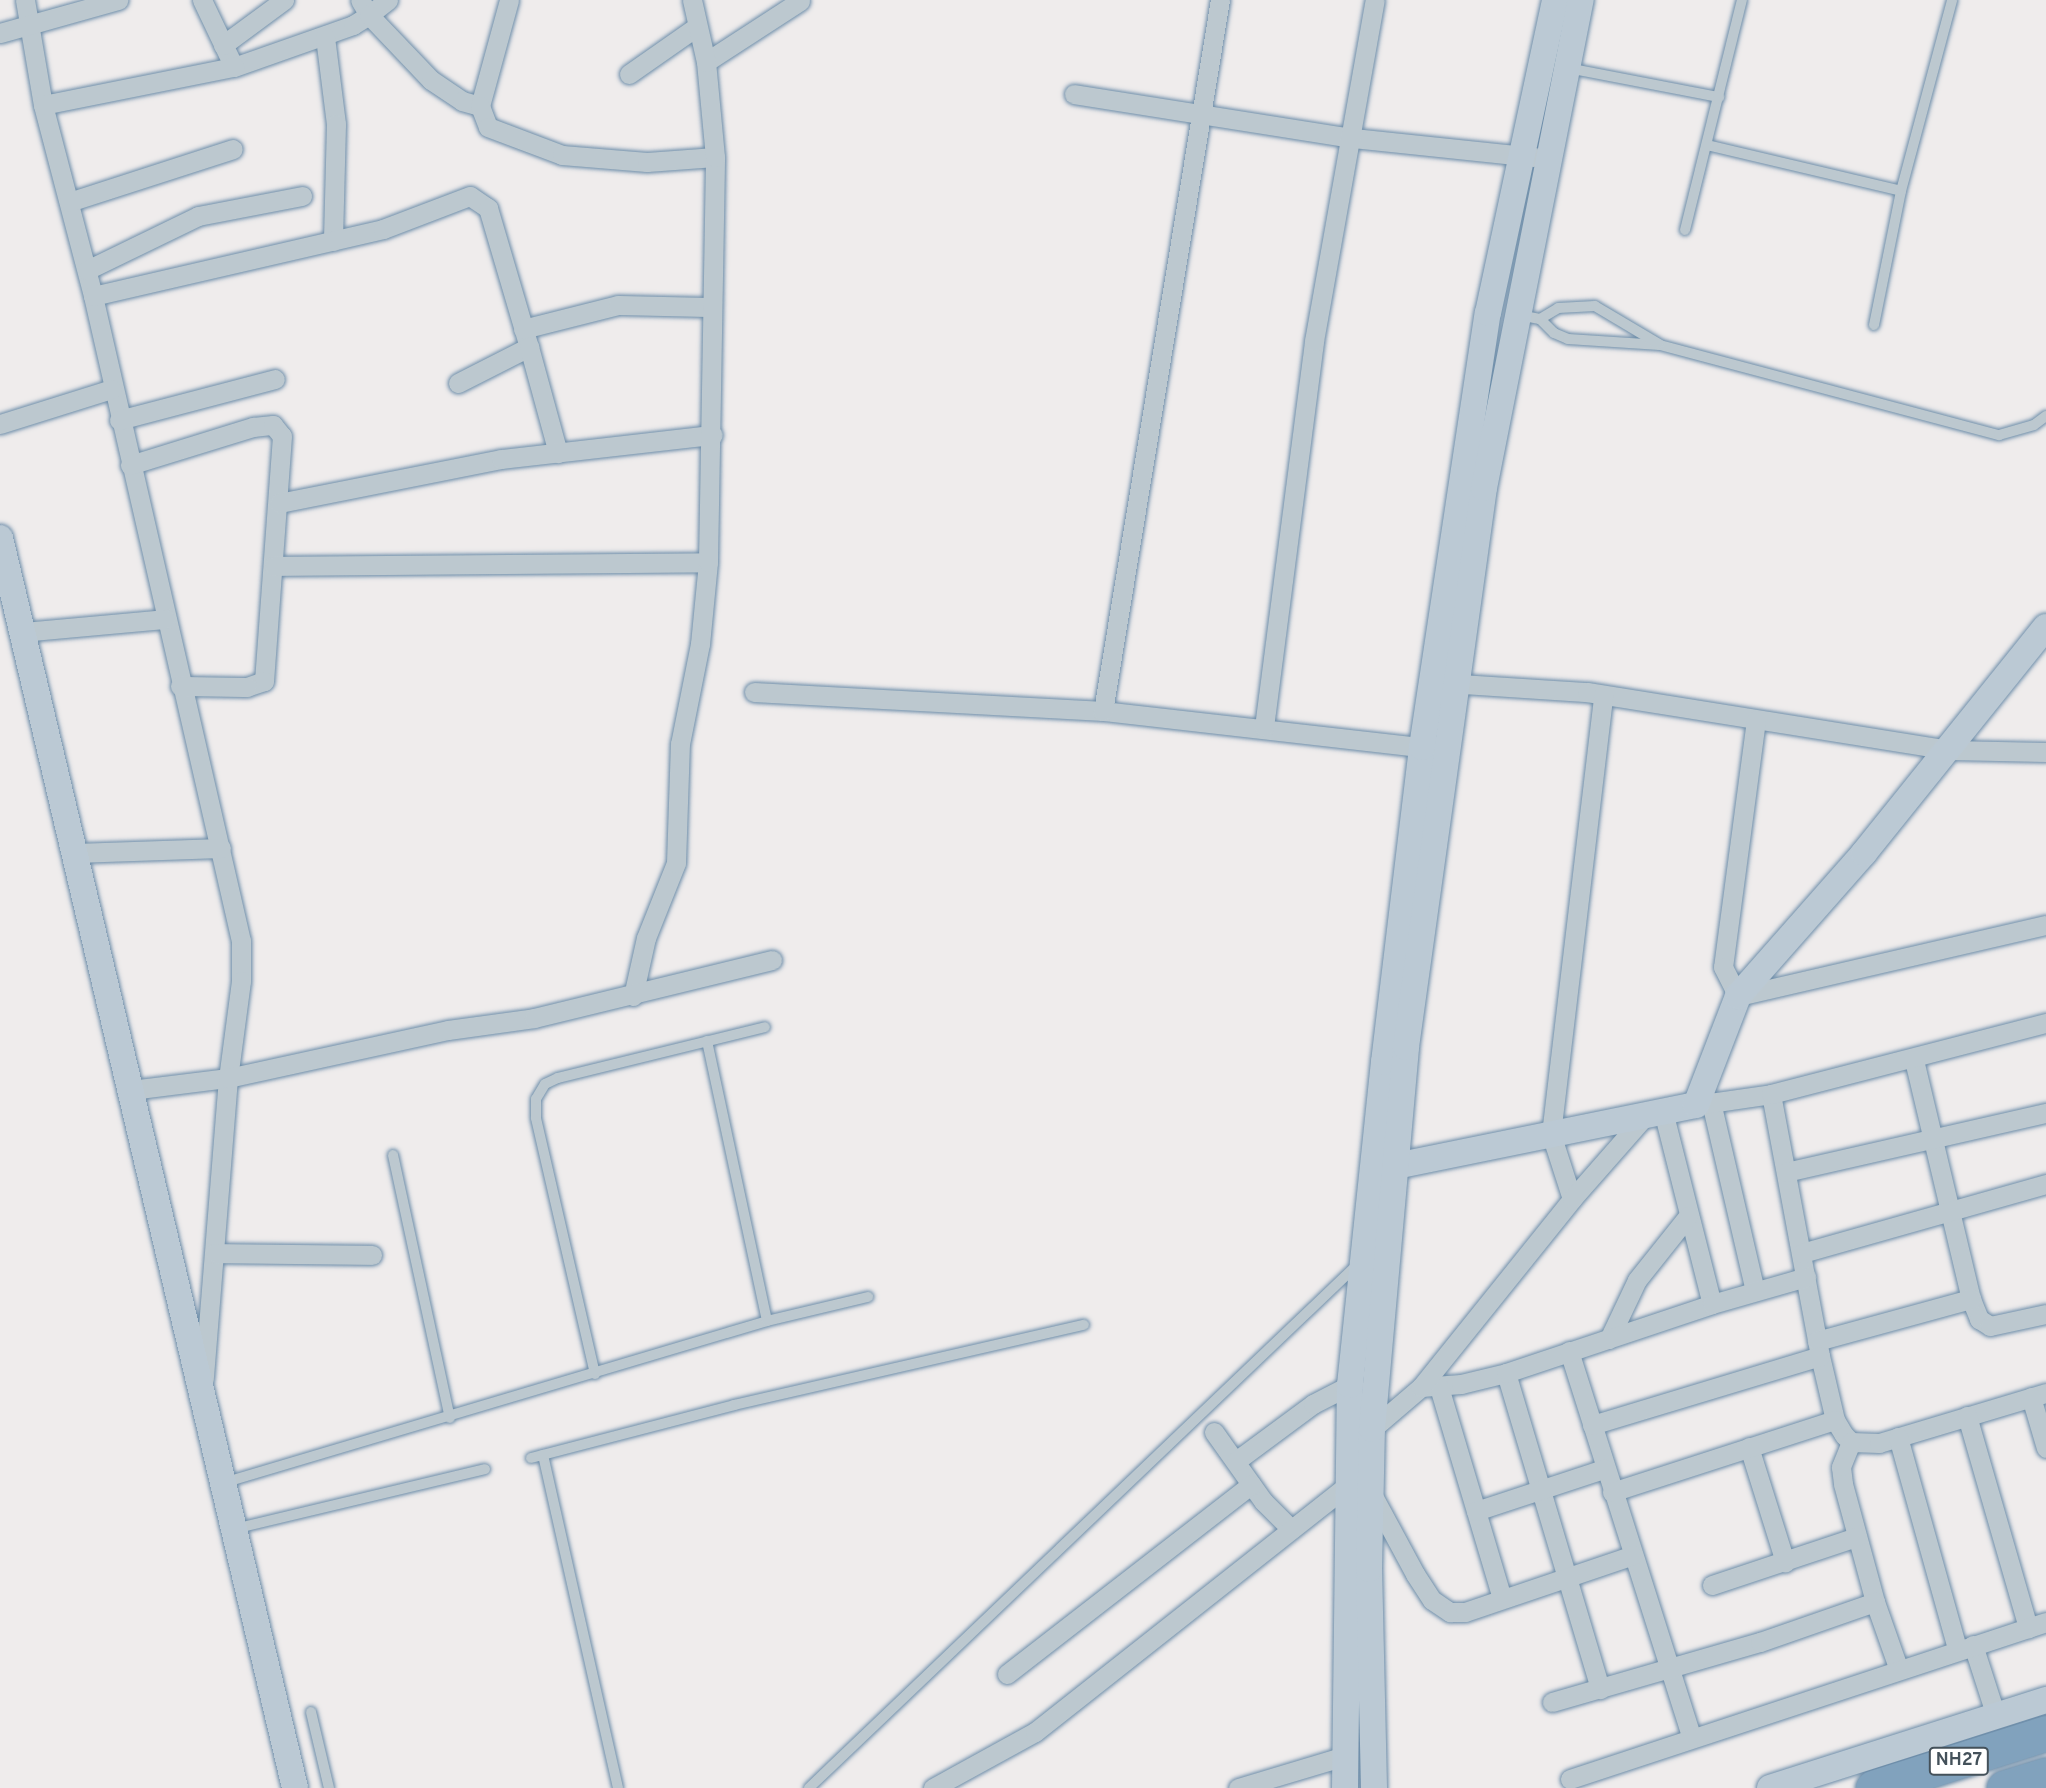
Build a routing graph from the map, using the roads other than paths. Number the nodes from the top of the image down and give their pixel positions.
1 (25, 0) edge
2 (118, 0) edge
3 (202, 0) edge
4 (284, 0) edge
5 (388, 0) edge
6 (509, 0) edge
7 (692, 0) edge
8 (1220, 0) edge
9 (1375, 0) edge
10 (1555, 0) edge
11 (1581, 0) edge
12 (1742, 0) edge
13 (1952, 0) edge
14 (800, 2) edge
15 (365, 8) edge
16 (30, 26) junction
17 (696, 27) junction
18 (0, 33) edge
19 (325, 37) junction
20 (223, 45) junction
21 (706, 62) junction
22 (234, 67) junction
23 (1567, 68) junction
24 (629, 74) dead end
25 (1074, 94) dead end
26 (1719, 97) junction
27 (43, 105) junction
28 (480, 106) junction
29 (1202, 114) junction
30 (1353, 138) junction
31 (1707, 145) junction
32 (233, 149) dead end
33 (1520, 156) junction
34 (715, 158) junction
35 (1548, 158) junction
36 (1901, 191) junction
37 (302, 196) dead end
38 (69, 202) junction
39 (1685, 230) dead end
40 (333, 240) junction
41 (87, 270) junction
42 (93, 296) junction
43 (709, 307) junction
44 (1529, 317) junction
45 (1874, 325) dead end
46 (526, 338) junction
47 (1660, 345) junction
48 (275, 379) dead end
49 (458, 383) dead end
50 (113, 389) junction
51 (2046, 416) edge
52 (120, 420) junction
53 (0, 424) edge
54 (713, 435) junction
55 (558, 453) junction
56 (130, 465) junction
57 (279, 503) junction
58 (0, 538) edge
59 (708, 562) junction
60 (274, 566) junction
61 (165, 619) junction
62 (2046, 628) edge
63 (22, 632) junction
64 (1431, 682) junction
65 (1458, 684) junction
66 (180, 686) junction
67 (754, 692) dead end
68 (1603, 695) junction
69 (1103, 711) junction
70 (1756, 720) junction
71 (1264, 727) junction
72 (1422, 747) junction
73 (1950, 750) junction
74 (1449, 751) junction
75 (2046, 752) edge
76 (221, 848) junction
77 (75, 853) junction
78 (2046, 925) edge
79 (772, 960) dead end
80 (633, 996) junction
81 (1738, 996) junction
82 (2046, 1023) edge
83 (765, 1027) dead end
84 (707, 1041) junction
85 (1914, 1060) junction
86 (228, 1078) junction
87 (131, 1090) junction
88 (1771, 1094) junction
89 (1703, 1104) junction
90 (2046, 1113) edge
91 (1653, 1114) junction
92 (1551, 1134) junction
93 (1935, 1138) junction
94 (393, 1155) dead end
95 (1384, 1169) junction
96 (1786, 1172) junction
97 (2046, 1184) edge
98 (1572, 1199) junction
99 (1952, 1211) junction
100 (1688, 1216) junction
101 (215, 1253) junction
102 (1802, 1254) junction
103 (372, 1255) dead end
104 (1362, 1260) junction
105 (1806, 1278) junction
106 (1755, 1291) junction
107 (869, 1297) dead end
108 (1971, 1299) junction
109 (1712, 1304) junction
110 (2046, 1314) edge
111 (767, 1321) junction
112 (1084, 1325) dead end
113 (1609, 1339) junction
114 (1819, 1349) junction
115 (1569, 1351) junction
116 (1506, 1373) junction
117 (594, 1374) junction
118 (1350, 1385) junction
119 (203, 1387) junction
120 (1430, 1387) junction
121 (2038, 1395) edge
122 (1967, 1416) junction
123 (450, 1418) junction
124 (1835, 1420) junction
125 (1592, 1425) junction
126 (1372, 1429) junction
127 (1214, 1432) dead end
128 (1898, 1437) junction
129 (1850, 1442) junction
130 (1749, 1447) junction
131 (2046, 1448) edge
132 (543, 1455) junction
133 (531, 1458) dead end
134 (1236, 1461) junction
135 (485, 1469) dead end
136 (1604, 1469) junction
137 (223, 1483) junction
138 (1251, 1485) junction
139 (1359, 1489) junction
140 (1540, 1490) junction
141 (1612, 1492) junction
142 (1476, 1511) junction
143 (234, 1529) junction
144 (1292, 1529) junction
145 (1856, 1537) junction
146 (1633, 1555) junction
147 (1785, 1562) junction
148 (1565, 1576) junction
149 (1712, 1585) dead end
150 (1502, 1599) junction
151 (1875, 1602) junction
152 (2037, 1625) edge
153 (1965, 1647) junction
154 (1671, 1668) junction
155 (1899, 1670) junction
156 (1007, 1674) dead end
157 (1600, 1689) junction
158 (2046, 1700) edge
159 (1552, 1702) dead end
160 (311, 1712) dead end
161 (1996, 1716) junction
162 (2046, 1733) edge
163 (1691, 1736) junction
164 (1345, 1756) junction
165 (2046, 1775) edge
166 (1570, 1779) dead end
167 (295, 1788) edge
168 (329, 1788) edge
169 (618, 1788) edge
170 (809, 1788) edge
171 (933, 1788) edge
172 (1238, 1788) edge
173 (1345, 1788) edge
174 (1374, 1788) edge
175 (1770, 1788) edge
176 (1873, 1788) edge
177 (2004, 1788) edge

1 - 16 street
2 - 16 street
3 - 20 street
4 - 20 street
5 - 15 street
6 - 28 street
7 - 17 street
8 - 29 street
9 - 30 street
10 - 33 street
11 - 23 street
12 - 26 lane
13 - 36 lane
14 - 21 street
15 - 19 street
15 - 28 street
16 - 18 street
16 - 27 street
17 - 21 street
17 - 24 street
19 - 22 street
19 - 40 street
20 - 22 street
21 - 34 street
22 - 27 street
23 - 26 lane
23 - 35 street
25 - 29 street
26 - 31 lane
27 - 38 street
28 - 34 street
29 - 30 street
29 - 69 street
30 - 33 street
30 - 71 street
31 - 36 lane
31 - 39 lane
32 - 38 street
33 - 35 street
33 - 64 street
34 - 43 street
35 - 44 street
36 - 45 lane
37 - 41 street
38 - 41 street
40 - 42 street
40 - 46 street
41 - 42 street
42 - 50 street
43 - 46 street
43 - 54 street
44 - 47 lane
44 - 47 lane
44 - 65 street
46 - 49 street
46 - 55 street
47 - 51 lane
48 - 52 street
50 - 52 street
50 - 53 street
52 - 56 street
54 - 55 street
54 - 59 street
55 - 57 street
56 - 57 street
56 - 61 street
57 - 60 street
58 - 63 street
59 - 60 street
59 - 80 street
60 - 66 street
61 - 63 street
61 - 66 street
62 - 73 street
63 - 77 street
64 - 65 street
64 - 72 street
65 - 68 street
65 - 74 street
66 - 76 street
67 - 69 street
68 - 70 street
68 - 92 street
69 - 71 street
70 - 73 street
70 - 81 street
71 - 72 street
72 - 74 street
72 - 95 street
73 - 75 street
73 - 81 street
74 - 95 street
76 - 77 street
76 - 86 street
77 - 87 street
78 - 81 street
79 - 80 street
80 - 86 street
81 - 89 street
82 - 85 street
83 - 84 lane
84 - 111 lane
84 - 117 lane
85 - 88 street
85 - 93 street
86 - 87 street
86 - 101 street
87 - 119 street
88 - 89 street
88 - 96 street
89 - 91 street
89 - 106 street
90 - 93 street
91 - 92 street
91 - 98 street
91 - 100 street
92 - 95 street
92 - 98 street
93 - 96 street
93 - 99 street
94 - 123 lane
95 - 104 street
95 - 126 street
96 - 102 street
97 - 99 street
98 - 120 street
99 - 102 street
99 - 108 street
100 - 109 street
100 - 113 street
101 - 103 street
101 - 119 street
102 - 105 street
104 - 118 street
104 - 170 lane
105 - 106 street
105 - 114 street
106 - 109 street
107 - 111 lane
108 - 110 street
108 - 114 street
109 - 113 street
111 - 117 lane
112 - 132 lane
113 - 115 street
114 - 124 street
114 - 125 street
115 - 116 street
115 - 125 street
116 - 120 street
116 - 140 street
117 - 123 lane
118 - 134 street
118 - 139 street
119 - 137 street
120 - 126 street
120 - 142 street
121 - 122 street
121 - 131 street
122 - 128 street
122 - 152 street
123 - 137 lane
124 - 129 street
124 - 130 street
125 - 136 street
126 - 139 street
127 - 134 street
128 - 129 street
128 - 153 street
129 - 145 street
130 - 141 street
130 - 147 street
132 - 133 lane
132 - 169 lane
134 - 138 street
135 - 143 lane
136 - 140 street
136 - 141 street
137 - 143 street
138 - 144 street
138 - 156 street
139 - 144 street
139 - 150 street
139 - 164 street
139 - 174 street
140 - 142 street
140 - 148 street
141 - 146 street
142 - 150 street
143 - 167 street
144 - 171 street
145 - 147 street
145 - 151 street
146 - 148 street
146 - 154 street
147 - 149 street
148 - 150 street
148 - 157 street
151 - 154 street
151 - 155 street
152 - 153 street
153 - 155 street
153 - 161 street
154 - 157 street
154 - 163 street
155 - 163 street
157 - 159 street
158 - 161 street
160 - 168 lane
161 - 175 street
162 - 176 highway, NH27
163 - 166 street
164 - 172 street
164 - 173 street
165 - 177 highway, NH27

